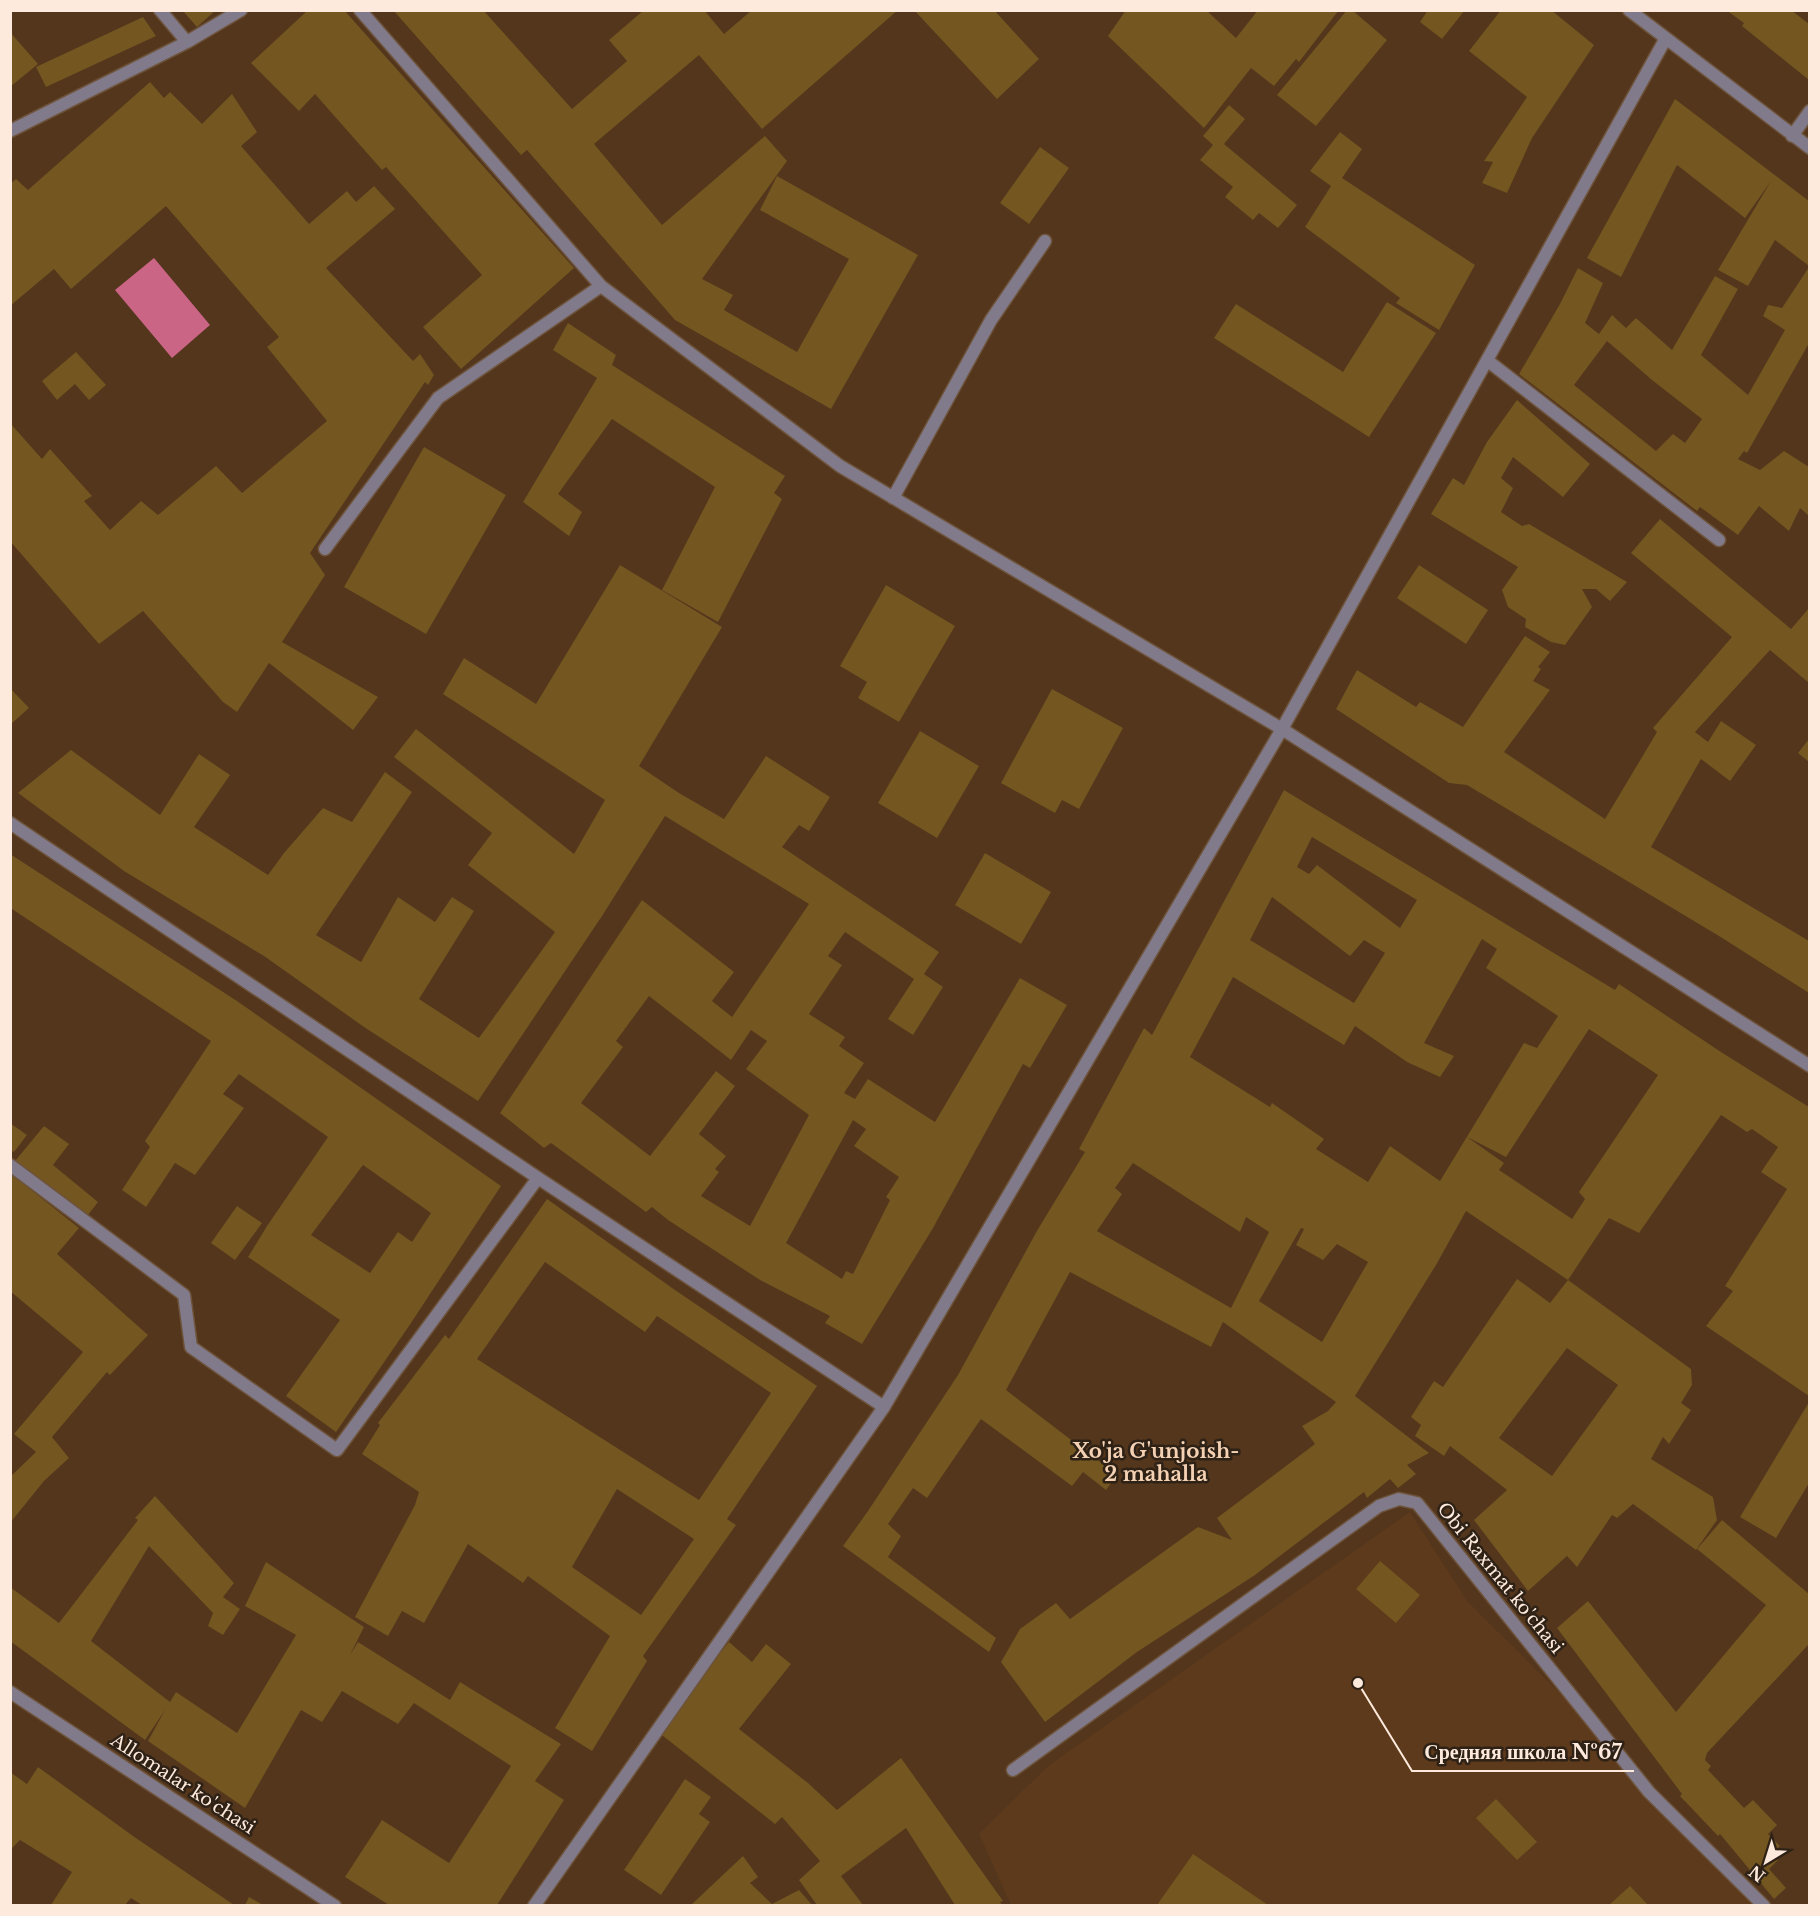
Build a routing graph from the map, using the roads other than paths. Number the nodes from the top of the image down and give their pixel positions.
1 (160, 10) edge
2 (241, 10) edge
3 (360, 10) edge
4 (1629, 10) edge
5 (1666, 38) junction
6 (186, 42) junction
7 (1809, 111) edge
8 (10, 131) edge
9 (1792, 136) junction
10 (1809, 148) edge
11 (1045, 241) dead end
12 (601, 286) junction
13 (1488, 361) junction
14 (893, 498) junction
15 (1719, 540) dead end
16 (325, 549) dead end
17 (1282, 729) junction
18 (10, 823) edge
19 (1809, 1066) edge
20 (10, 1165) edge
21 (538, 1178) junction
22 (884, 1407) junction
23 (10, 1692) edge
24 (1013, 1770) dead end
25 (335, 1905) edge
26 (534, 1905) edge
27 (1764, 1905) edge

1 - 6 street
2 - 6 street
3 - 12 street
4 - 5 street
5 - 9 street
5 - 13 street
6 - 8 street
7 - 9 street
9 - 10 street
11 - 14 street
12 - 14 street
12 - 16 street
13 - 15 street
13 - 17 street
14 - 17 street
17 - 19 street
17 - 22 street
18 - 21 street
20 - 21 street
21 - 22 street
22 - 26 street
23 - 25 street, Allomalar ko'chasi
24 - 27 street, Obi Raxmat ko'chasi

